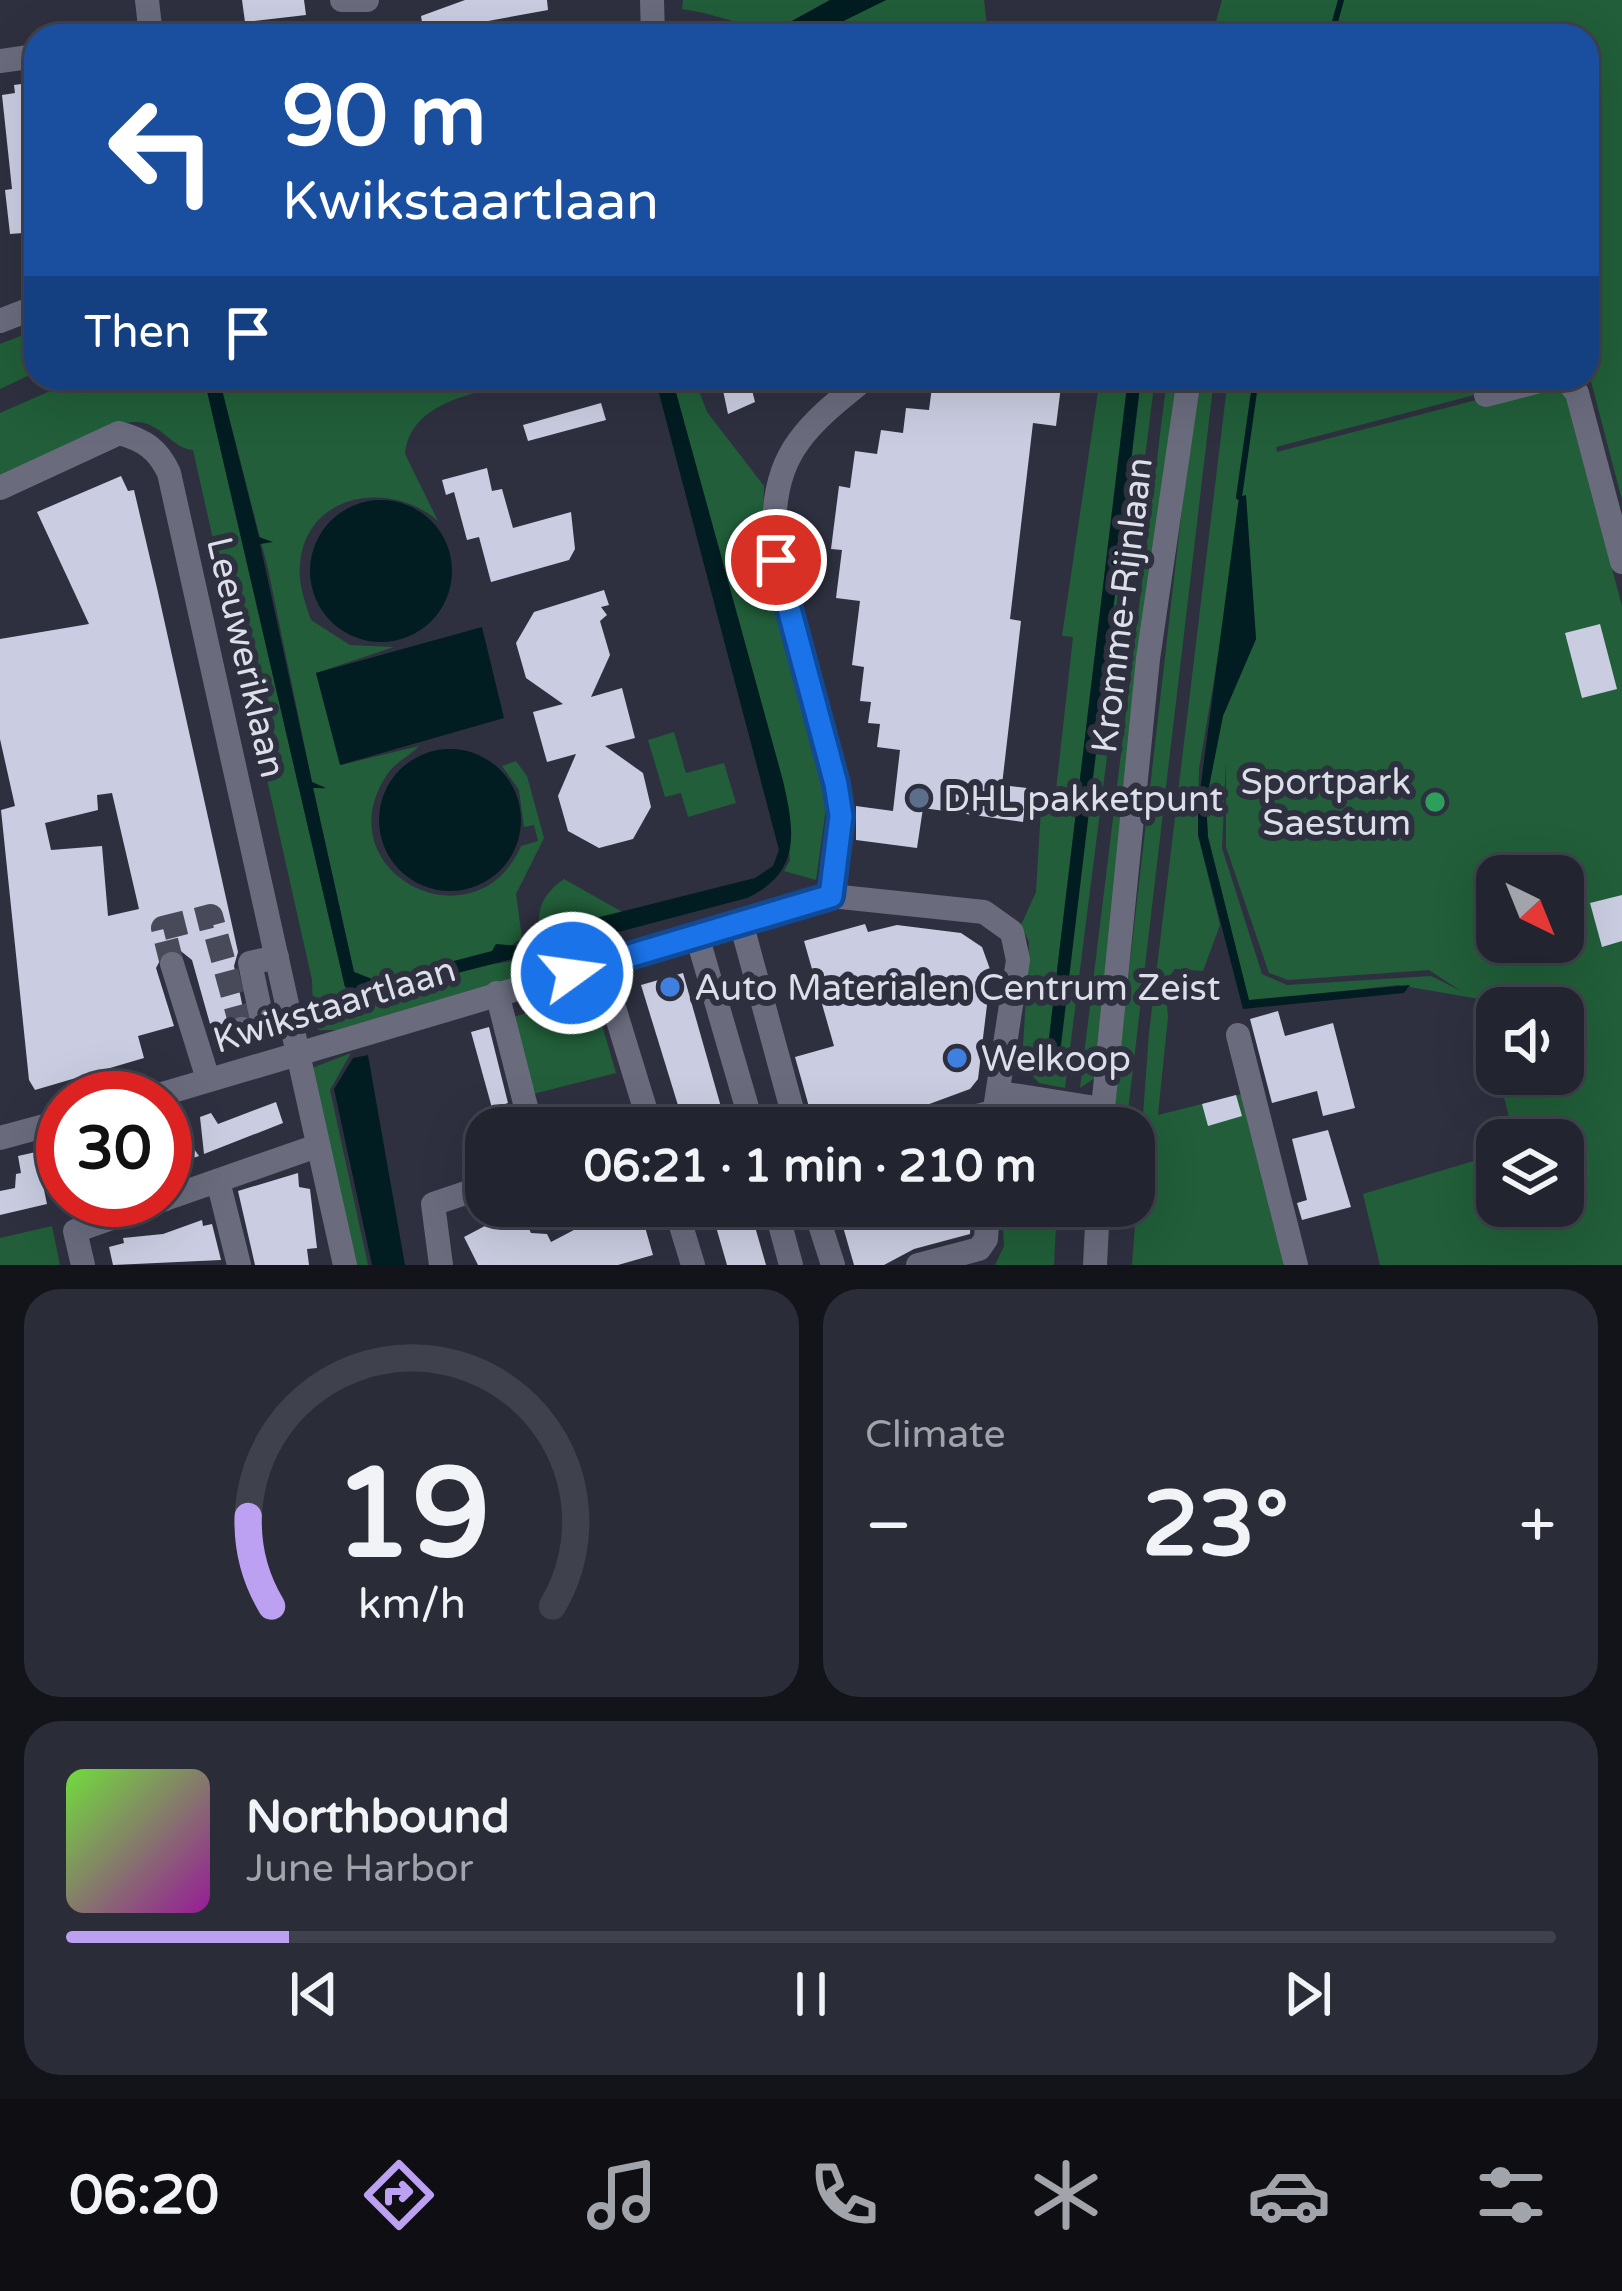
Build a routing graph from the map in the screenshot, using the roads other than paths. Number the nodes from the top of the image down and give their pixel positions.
1 (342, 0) edge
2 (367, 0) edge
3 (853, 390) edge
4 (1187, 390) edge
5 (1504, 390) edge
6 (1575, 390) edge
7 (1486, 395) dead end
8 (0, 488) edge
9 (1622, 562) edge
10 (831, 896) junction
11 (742, 926) junction
12 (698, 939) junction
13 (277, 957) junction
14 (172, 964) tunnel mouth
15 (601, 965) junction
16 (496, 993) junction
17 (242, 1029) dead end
18 (1238, 1035) dead end
19 (299, 1050) junction
20 (208, 1079) junction
21 (192, 1084) edge
22 (526, 1107) dead end
23 (637, 1107) edge
24 (747, 1107) edge
25 (790, 1107) edge
26 (996, 1107) edge
27 (1103, 1107) edge
28 (36, 1128) edge
29 (0, 1138) edge
30 (317, 1146) junction
31 (218, 1181) junction
32 (192, 1190) edge
33 (465, 1193) edge
34 (86, 1227) edge
35 (682, 1227) edge
36 (781, 1227) edge
37 (821, 1227) edge
38 (987, 1227) edge
39 (1097, 1227) edge
40 (924, 1264) edge
41 (83, 1265) edge
42 (238, 1265) edge
43 (345, 1265) edge
44 (441, 1265) edge
45 (694, 1265) edge
46 (791, 1265) edge
47 (833, 1265) edge
48 (1095, 1265) edge
49 (1296, 1265) edge

1 - 2 street
3 - 10 street
4 - 27 street, Kromme-Rijnlaan
5 - 7 street
6 - 9 street
8 - 13 street, Leeuweriklaan
10 - 11 street, Kwikstaartlaan
10 - 26 street
11 - 12 street, Kwikstaartlaan
11 - 25 street
12 - 15 street, Kwikstaartlaan
12 - 24 street
13 - 17 street
13 - 19 street, Leeuweriklaan
14 - 20 street
15 - 16 street, Kwikstaartlaan
15 - 23 street
16 - 19 street, Kwikstaartlaan
16 - 22 street
18 - 49 street
19 - 20 street, Kwikstaartlaan
19 - 30 street, Leeuweriklaan
20 - 21 street, Kwikstaartlaan
28 - 29 street
30 - 31 street
30 - 43 street, Leeuweriklaan
31 - 32 street
31 - 42 street
33 - 44 street
34 - 41 street
35 - 45 street
36 - 46 street
37 - 47 street
38 - 40 street
39 - 48 street

